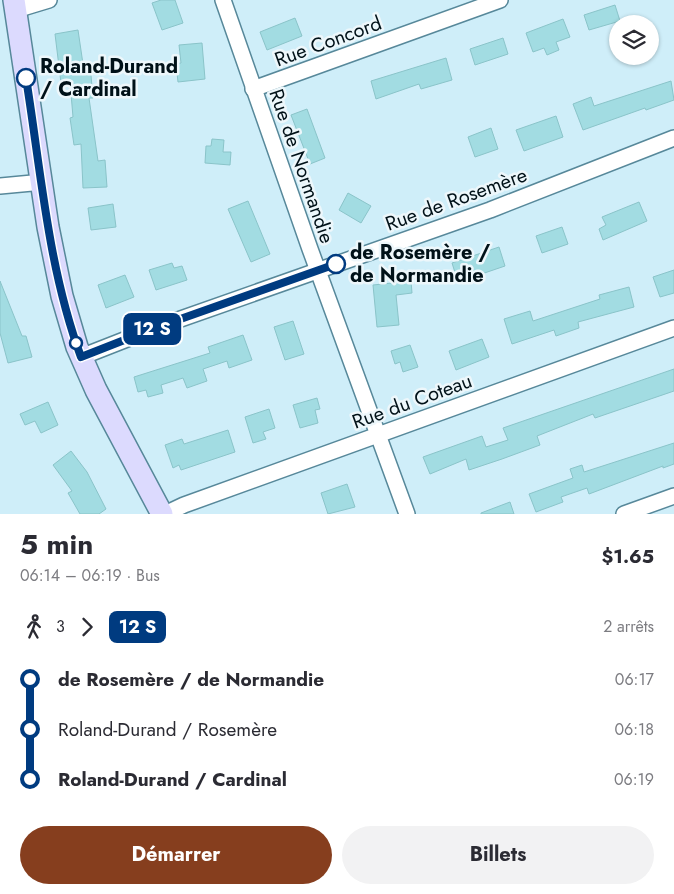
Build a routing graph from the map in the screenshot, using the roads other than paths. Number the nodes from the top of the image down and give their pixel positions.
1 (49, 0) edge
2 (223, 0) edge
3 (500, 0) edge
4 (15, 5) edge
5 (253, 89) junction
6 (674, 138) edge
7 (43, 182) junction
8 (0, 186) edge
9 (318, 271) junction
10 (674, 328) edge
11 (81, 357) junction
12 (377, 435) junction
13 (674, 496) edge
14 (164, 514) edge
15 (407, 514) edge
16 (624, 514) edge

1 - 4 street
2 - 5 street, Rue de Normandie
3 - 5 street, Rue Concord
4 - 7 street
5 - 9 street, Rue de Normandie
6 - 9 street, Rue de Rosemère
7 - 8 street
7 - 11 street
9 - 11 street, Rue de Rosemère
9 - 12 street, Rue de Normandie
10 - 12 street, Rue du Coteau
11 - 14 street
12 - 14 street, Rue du Coteau
12 - 15 street, Rue de Normandie
13 - 16 street

